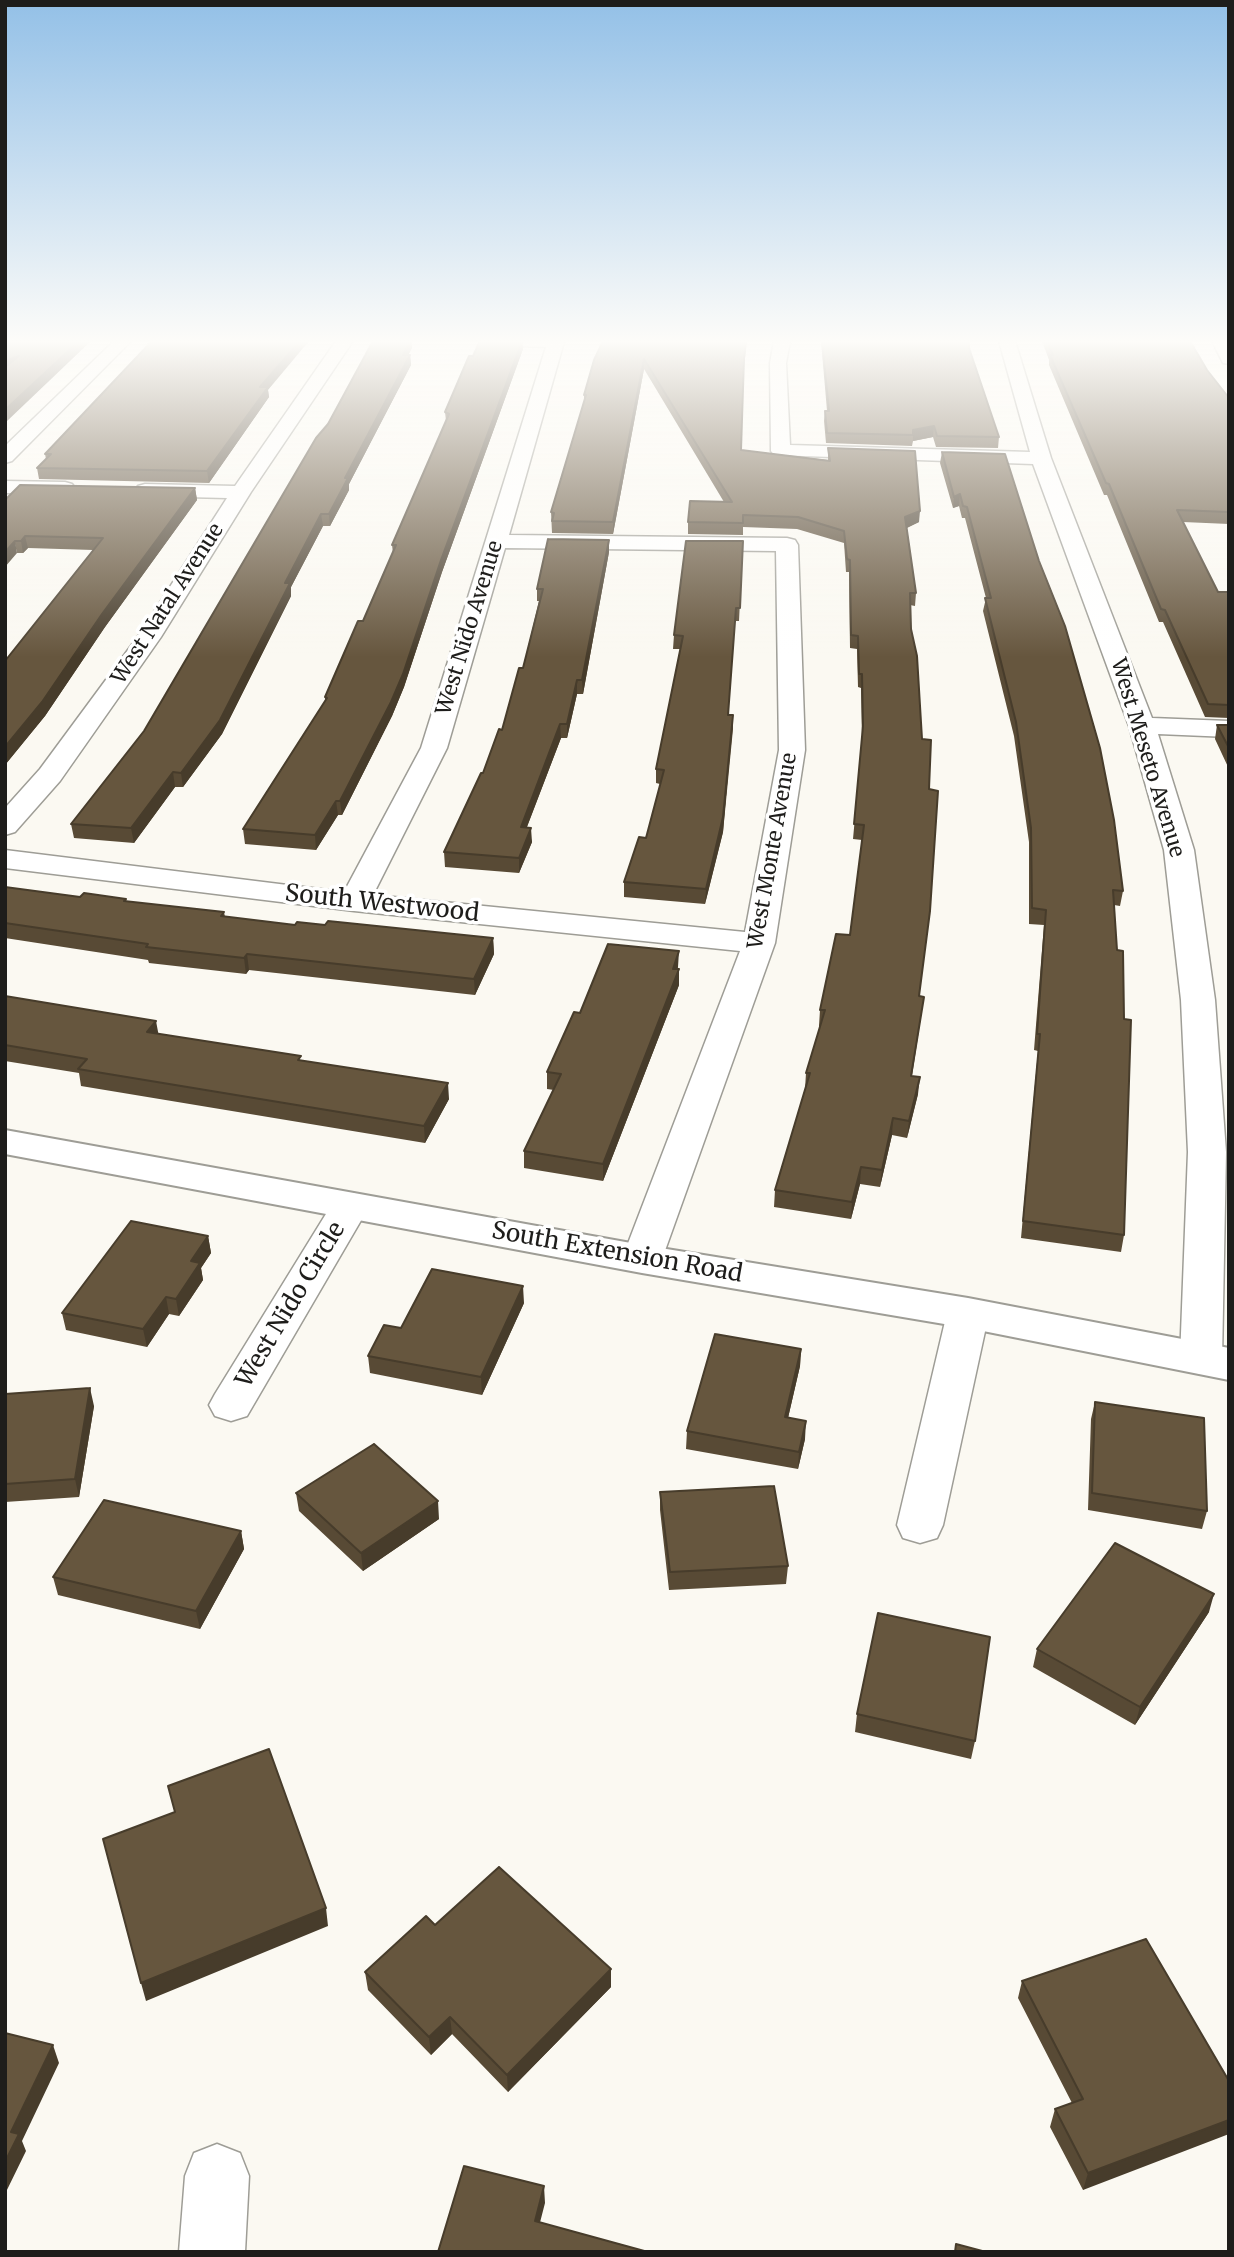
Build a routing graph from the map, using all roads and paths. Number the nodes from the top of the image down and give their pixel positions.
1 (272, 446) edge
2 (524, 446) edge
3 (781, 446) edge
4 (1038, 446) edge
5 (1041, 458) junction
6 (5, 487) edge
7 (86, 489) edge
8 (127, 490) edge
9 (242, 492) junction
10 (496, 541) junction
11 (1142, 726) junction
12 (1229, 729) edge
13 (5, 826) edge
14 (5, 859) edge
15 (354, 902) junction
16 (759, 943) junction
17 (5, 1142) edge
18 (351, 1205) junction
19 (642, 1259) junction
20 (968, 1312) junction
21 (1215, 1361) edge
22 (231, 1405) dead end
23 (920, 1525) dead end
24 (217, 2176) dead end
25 (212, 2252) edge

1 - 9 street, West Natal Avenue
2 - 10 street, West Nido Avenue
3 - 5 street
4 - 5 street, West Meseto Avenue
5 - 11 street, West Meseto Avenue
6 - 7 street
8 - 9 street
9 - 13 street, West Natal Avenue
10 - 15 street, West Nido Avenue
10 - 16 street, West Monte Avenue
11 - 12 street
11 - 21 street, West Meseto Avenue
14 - 15 street, South Westwood
15 - 16 street, South Westwood
16 - 19 street, West Monte Avenue
17 - 18 street, South Extension Road
18 - 19 street, South Extension Road
18 - 22 street, West Nido Circle
19 - 20 street, South Extension Road
20 - 21 street, South Extension Road
20 - 23 street
24 - 25 street

